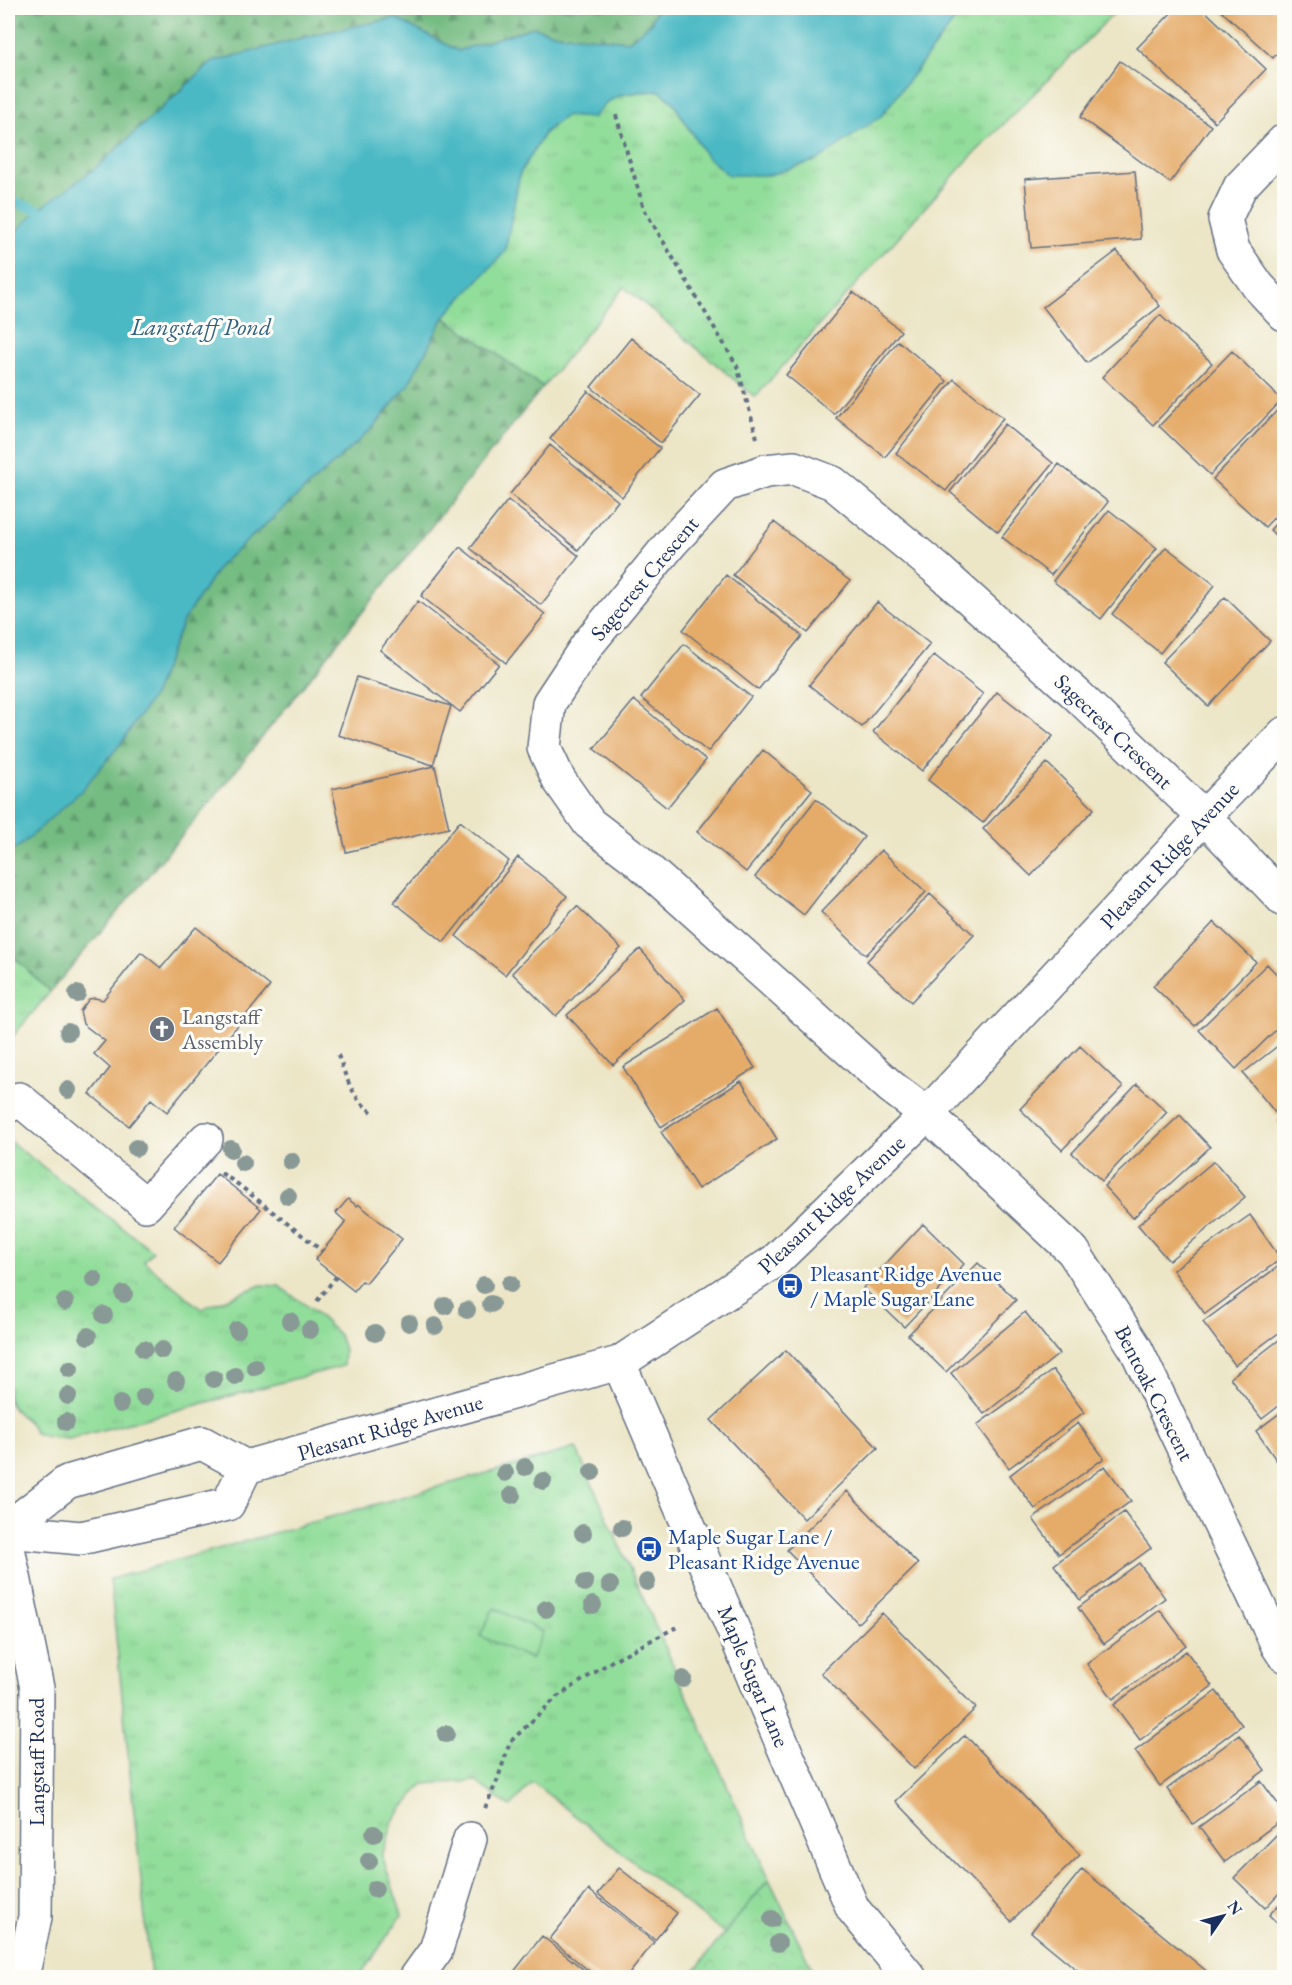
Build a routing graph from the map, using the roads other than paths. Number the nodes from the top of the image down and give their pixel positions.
1 (1284, 141) edge
2 (1284, 314) edge
3 (1284, 734) edge
4 (1204, 817) junction
5 (1284, 900) edge
6 (8, 1106) edge
7 (927, 1114) junction
8 (206, 1139) dead end
9 (619, 1362) junction
10 (246, 1467) junction
11 (8, 1529) edge
12 (8, 1548) edge
13 (1284, 1655) edge
14 (470, 1839) road end
15 (22, 1977) edge
16 (416, 1977) edge
17 (910, 1977) edge

1 - 2 street
3 - 4 street, Pleasant Ridge Avenue
4 - 5 street
4 - 7 street, Pleasant Ridge Avenue
4 - 7 street, Sagecrest Crescent
6 - 8 street
7 - 9 street, Pleasant Ridge Avenue
7 - 13 street, Bentoak Crescent
9 - 10 street, Pleasant Ridge Avenue
9 - 17 street, Maple Sugar Lane
10 - 11 street
10 - 11 street
12 - 15 street, Langstaff Road
14 - 16 street

